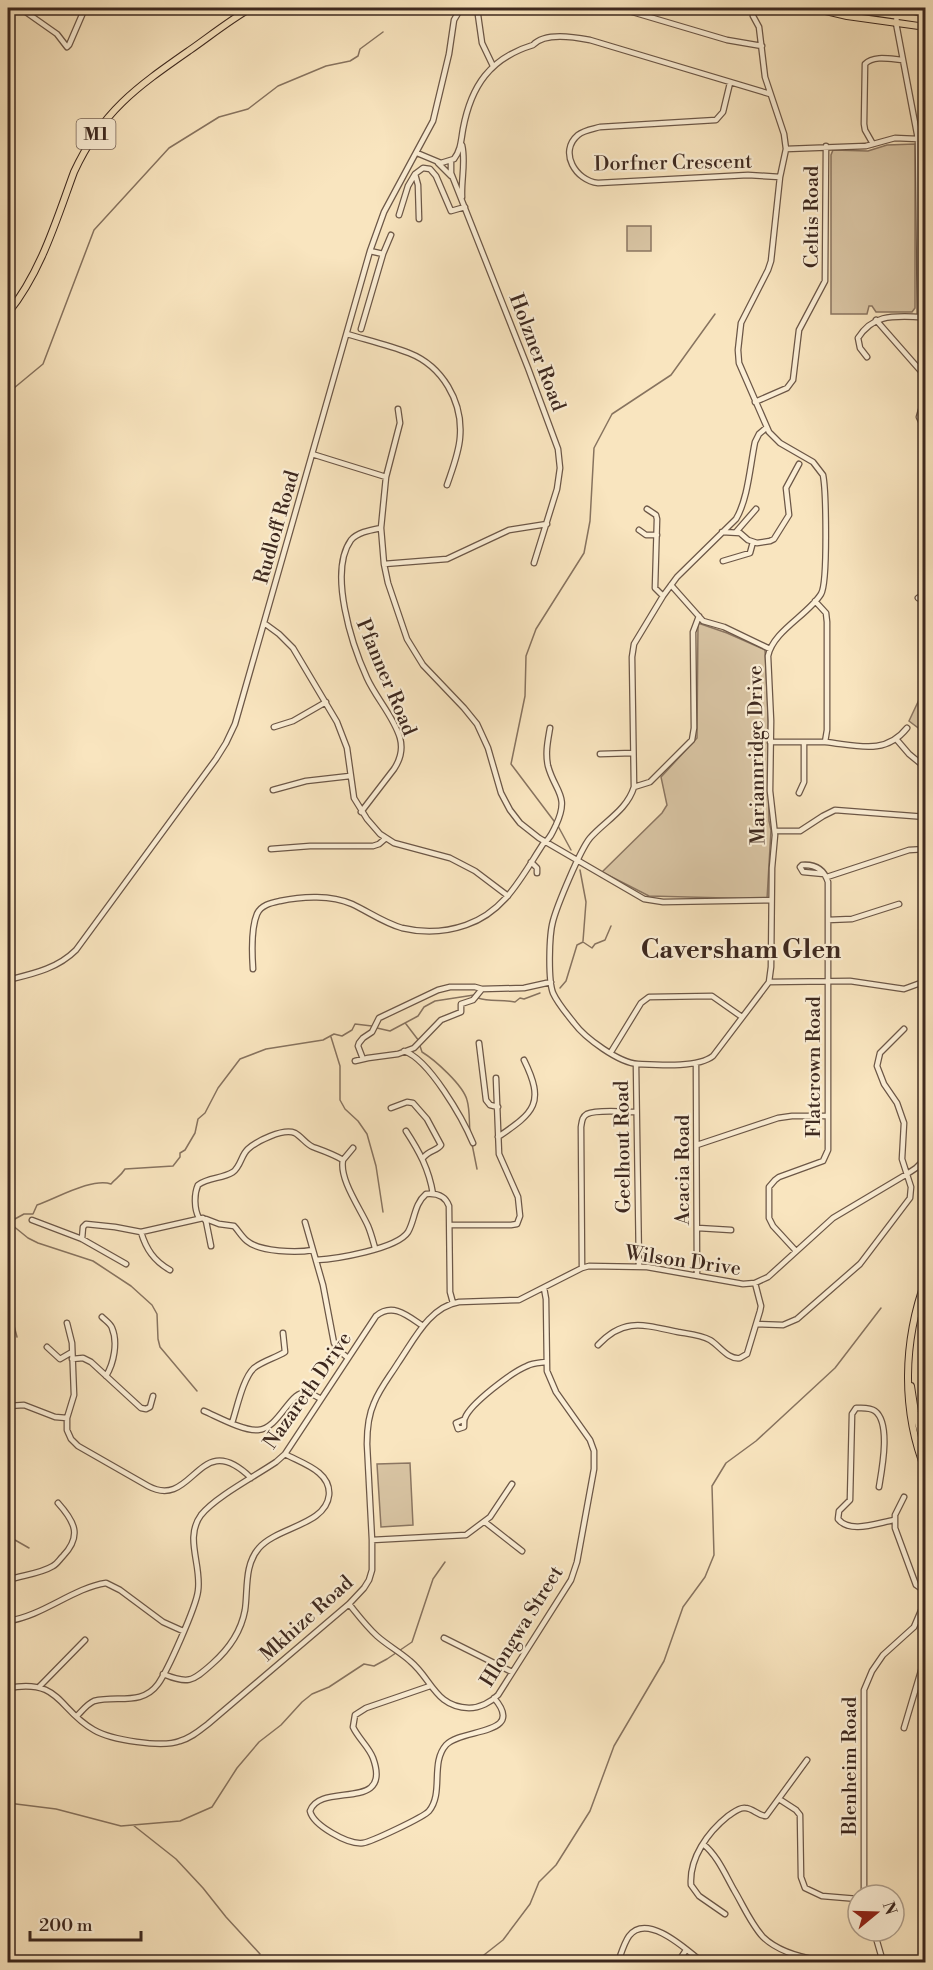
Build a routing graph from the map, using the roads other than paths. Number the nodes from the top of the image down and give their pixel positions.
1 (20, 8) edge
2 (86, 8) edge
3 (250, 8) edge
4 (461, 8) edge
5 (492, 8) edge
6 (620, 8) edge
7 (813, 8) edge
8 (845, 8) edge
9 (478, 10) edge
10 (897, 15) junction
11 (753, 16) dead end
12 (926, 20) edge
13 (896, 23) junction
14 (926, 27) edge
15 (762, 46) junction
16 (903, 60) junction
17 (493, 66) junction
18 (730, 83) junction
19 (770, 94) junction
20 (918, 138) junction
21 (461, 143) junction
22 (873, 144) junction
23 (826, 146) junction
24 (786, 149) junction
25 (417, 153) junction
26 (437, 161) junction
27 (451, 161) junction
28 (463, 170) junction
29 (415, 174) junction
30 (780, 177) junction
31 (454, 181) junction
32 (462, 201) junction
33 (465, 207) junction
34 (399, 215) dead end
35 (419, 219) dead end
36 (391, 235) dead end
37 (370, 251) junction
38 (383, 254) junction
39 (8, 313) edge
40 (888, 317) junction
41 (923, 317) edge
42 (876, 320) junction
43 (883, 328) junction
44 (361, 329) dead end
45 (347, 334) junction
46 (867, 357) dead end
47 (926, 377) edge
48 (755, 402) junction
49 (926, 407) edge
50 (398, 409) dead end
51 (766, 428) junction
52 (926, 432) edge
53 (312, 454) junction
54 (799, 464) dead end
55 (386, 477) junction
56 (447, 485) dead end
57 (647, 508) dead end
58 (756, 509) dead end
59 (547, 524) junction
60 (381, 528) junction
61 (639, 530) dead end
62 (722, 532) junction
63 (736, 532) junction
64 (657, 535) junction
65 (753, 542) junction
66 (723, 561) dead end
67 (534, 563) dead end
68 (384, 564) junction
69 (671, 585) junction
70 (926, 593) edge
71 (663, 596) junction
72 (918, 598) dead end
73 (815, 601) junction
74 (699, 616) junction
75 (264, 623) junction
76 (770, 649) junction
77 (326, 702) junction
78 (274, 727) dead end
79 (550, 728) dead end
80 (907, 728) dead end
81 (897, 740) junction
82 (770, 742) junction
83 (804, 742) junction
84 (825, 742) junction
85 (633, 753) junction
86 (600, 754) dead end
87 (926, 768) edge
88 (350, 776) junction
89 (634, 787) junction
90 (273, 790) dead end
91 (799, 793) dead end
92 (361, 812) junction
93 (926, 817) edge
94 (773, 818) junction
95 (774, 831) junction
96 (786, 831) junction
97 (386, 838) junction
98 (546, 842) junction
99 (271, 849) dead end
100 (926, 849) edge
101 (578, 860) junction
102 (531, 862) junction
103 (537, 873) dead end
104 (826, 876) junction
105 (508, 896) junction
106 (771, 900) junction
107 (899, 904) dead end
108 (828, 920) junction
109 (253, 969) dead end
110 (8, 980) edge
111 (828, 981) junction
112 (926, 981) edge
113 (551, 982) junction
114 (769, 982) junction
115 (480, 990) junction
116 (742, 1017) junction
117 (904, 1029) dead end
118 (479, 1044) dead end
119 (404, 1051) junction
120 (611, 1052) junction
121 (363, 1059) junction
122 (524, 1060) dead end
123 (355, 1061) dead end
124 (693, 1063) junction
125 (636, 1064) junction
126 (496, 1078) dead end
127 (498, 1107) junction
128 (392, 1108) dead end
129 (636, 1112) junction
130 (828, 1116) junction
131 (406, 1131) dead end
132 (498, 1137) junction
133 (473, 1143) dead end
134 (697, 1145) junction
135 (353, 1148) dead end
136 (423, 1158) junction
137 (926, 1158) edge
138 (343, 1160) junction
139 (907, 1174) junction
140 (433, 1194) junction
141 (199, 1218) junction
142 (205, 1219) junction
143 (32, 1220) dead end
144 (305, 1222) dead end
145 (450, 1225) junction
146 (698, 1228) junction
147 (731, 1230) dead end
148 (141, 1232) junction
149 (82, 1239) junction
150 (211, 1246) dead end
151 (375, 1248) junction
152 (313, 1250) junction
153 (796, 1251) junction
154 (316, 1260) junction
155 (126, 1264) dead end
156 (639, 1266) junction
157 (582, 1268) junction
158 (170, 1270) dead end
159 (697, 1276) junction
160 (926, 1279) edge
161 (755, 1283) junction
162 (543, 1288) junction
163 (453, 1303) junction
164 (102, 1317) dead end
165 (67, 1323) dead end
166 (757, 1324) junction
167 (423, 1326) junction
168 (926, 1328) edge
169 (283, 1333) dead end
170 (597, 1345) dead end
171 (46, 1347) dead end
172 (72, 1352) junction
173 (348, 1358) junction
174 (72, 1359) junction
175 (546, 1362) junction
176 (909, 1368) junction
177 (106, 1376) junction
178 (153, 1396) dead end
179 (321, 1399) junction
180 (926, 1403) edge
181 (8, 1406) edge
182 (204, 1411) dead end
183 (67, 1418) junction
184 (463, 1420) dead end
185 (232, 1423) junction
186 (926, 1451) edge
187 (285, 1454) junction
188 (926, 1472) edge
189 (251, 1478) junction
190 (512, 1484) dead end
191 (879, 1487) dead end
192 (904, 1497) dead end
193 (58, 1503) dead end
194 (894, 1520) junction
195 (485, 1522) junction
196 (372, 1540) junction
197 (522, 1551) dead end
198 (8, 1580) edge
199 (926, 1592) edge
200 (926, 1599) edge
201 (349, 1604) junction
202 (918, 1620) junction
203 (8, 1621) edge
204 (926, 1629) edge
205 (183, 1631) junction
206 (444, 1638) dead end
207 (85, 1640) dead end
208 (926, 1654) edge
209 (512, 1672) junction
210 (163, 1674) junction
211 (430, 1686) junction
212 (39, 1687) junction
213 (8, 1688) edge
214 (494, 1698) junction
215 (77, 1716) junction
216 (903, 1728) dead end
217 (807, 1760) dead end
218 (779, 1799) junction
219 (704, 1844) junction
220 (864, 1883) edge
221 (846, 1898) edge
222 (726, 1914) dead end
223 (877, 1943) edge
224 (686, 1950) junction
225 (618, 1962) edge
226 (678, 1962) edge
227 (702, 1962) edge
228 (883, 1962) edge

1 - 2 street
3 - 39 highway, M1
4 - 25 street, Rudloff Road
5 - 9 street
6 - 15 street
7 - 13 highway
8 - 10 highway
9 - 17 street
10 - 12 highway
10 - 13 street
11 - 15 street, Mariannridge Drive
13 - 14 highway
13 - 16 street
15 - 19 street, Mariannridge Drive
16 - 20 street
16 - 22 street
17 - 18 street
17 - 21 street
18 - 19 street
18 - 30 street, Dorfner Crescent
19 - 24 street, Mariannridge Drive
20 - 22 street
20 - 41 street
21 - 27 street
21 - 28 street, Holzner Road
22 - 23 street
23 - 24 street
23 - 48 street, Celtis Road
24 - 30 street, Mariannridge Drive
25 - 26 street
25 - 37 street, Rudloff Road
26 - 27 street
26 - 31 street
27 - 28 street
27 - 31 street
28 - 32 street, Holzner Road
29 - 33 street
29 - 34 street
29 - 35 street
30 - 48 street, Mariannridge Drive
31 - 32 street
32 - 33 street, Holzner Road
33 - 59 street, Holzner Road
36 - 38 street
37 - 38 street
37 - 45 street, Rudloff Road
38 - 44 street
40 - 41 street
40 - 42 street
40 - 43 street
42 - 43 street
42 - 46 street
43 - 47 street
45 - 53 street, Rudloff Road
45 - 56 street
48 - 51 street, Mariannridge Drive
49 - 52 street
50 - 55 street
51 - 62 street
51 - 73 street, Mariannridge Drive
53 - 55 street
53 - 75 street, Rudloff Road
54 - 65 street
55 - 60 street
57 - 64 street
58 - 63 street
59 - 67 street, Holzner Road
59 - 68 street
60 - 68 street
60 - 92 street, Pfanner Road
61 - 64 street
62 - 63 street
62 - 69 street
63 - 65 street
64 - 71 street
65 - 66 street
68 - 98 street
69 - 71 street
69 - 74 street
70 - 72 street
71 - 85 street
73 - 76 street, Mariannridge Drive
73 - 84 street
74 - 76 street
74 - 89 street
75 - 77 street
75 - 110 street, Rudloff Road
76 - 82 street, Mariannridge Drive
77 - 78 street
77 - 88 street
79 - 98 street
80 - 81 street
81 - 84 street
81 - 87 street
82 - 83 street
82 - 94 street, Mariannridge Drive
83 - 84 street
83 - 91 street
85 - 86 street
85 - 89 street
88 - 90 street
88 - 92 street
89 - 101 street
92 - 97 street
93 - 96 street
94 - 95 street, Mariannridge Drive
94 - 96 street
95 - 96 street
95 - 106 street, Mariannridge Drive
97 - 99 street
97 - 105 street
98 - 101 street
98 - 102 street
100 - 104 street
101 - 106 street
101 - 113 street
102 - 103 street
102 - 105 street
104 - 104 street
104 - 108 street, Flatcrown Road
105 - 109 street
106 - 114 street, Mariannridge Drive
107 - 108 street
108 - 111 street, Flatcrown Road
111 - 112 street
111 - 114 street
111 - 130 street, Flatcrown Road
113 - 115 street
113 - 120 street
114 - 116 street
115 - 119 street
115 - 121 street
116 - 120 street
116 - 124 street
117 - 139 street
118 - 127 street
119 - 121 street
119 - 133 street
120 - 125 street
121 - 123 street
122 - 132 street
124 - 125 street
124 - 134 street, Acacia Road
125 - 129 street, Geelhout Road
126 - 127 street
127 - 132 street
128 - 136 street
129 - 156 street, Geelhout Road
129 - 157 street
130 - 134 street
130 - 153 street, Flatcrown Road
131 - 136 street
132 - 145 street
134 - 146 street, Acacia Road
135 - 138 street
136 - 140 street
137 - 139 street, Wilson Drive
138 - 141 street
138 - 151 street
139 - 153 street, Wilson Drive
139 - 166 street
140 - 145 street
140 - 151 street
141 - 142 street
141 - 148 street
142 - 150 street
142 - 152 street
143 - 149 street
144 - 152 street
145 - 163 street
146 - 147 street
146 - 159 street, Acacia Road
148 - 149 street
148 - 158 street
149 - 155 street
151 - 154 street
152 - 154 street
153 - 161 street, Wilson Drive
154 - 173 street
156 - 157 street, Wilson Drive
156 - 159 street, Wilson Drive
157 - 162 street, Wilson Drive
159 - 161 street, Wilson Drive
160 - 176 highway
161 - 166 street
162 - 163 street
162 - 175 street, Hlongwa Street
163 - 167 street, Mkhize Road
164 - 177 street
165 - 172 street
166 - 170 street
167 - 173 street, Nazareth Drive
167 - 196 street, Mkhize Road
168 - 180 highway
169 - 185 street
171 - 172 street
172 - 174 street
173 - 179 street, Nazareth Drive
174 - 177 street
174 - 183 street
175 - 184 street
175 - 209 street, Hlongwa Street
176 - 186 highway
176 - 188 highway
177 - 178 street
179 - 185 street
179 - 187 street, Nazareth Drive
181 - 183 street
182 - 185 street
183 - 189 street
187 - 189 street, Nazareth Drive
187 - 210 street
189 - 205 street, Nazareth Drive
190 - 195 street
191 - 194 street
192 - 194 street
193 - 198 street
194 - 199 street
195 - 196 street
195 - 197 street
196 - 201 street, Mkhize Road
200 - 202 street
201 - 211 street, Hlongwa Street
201 - 215 street, Mkhize Road
202 - 204 street
202 - 220 street, Blenheim Road
203 - 205 street
205 - 210 street, Nazareth Drive
206 - 209 street
207 - 212 street
208 - 216 street
209 - 214 street, Hlongwa Street
210 - 215 street, Nazareth Drive
211 - 214 street, Hlongwa Street
211 - 214 street
212 - 213 street
212 - 215 street, Mkhize Road
217 - 218 street
218 - 219 street
218 - 221 street
219 - 222 street
219 - 228 street
223 - 228 street
224 - 225 street
224 - 226 street
224 - 227 street

